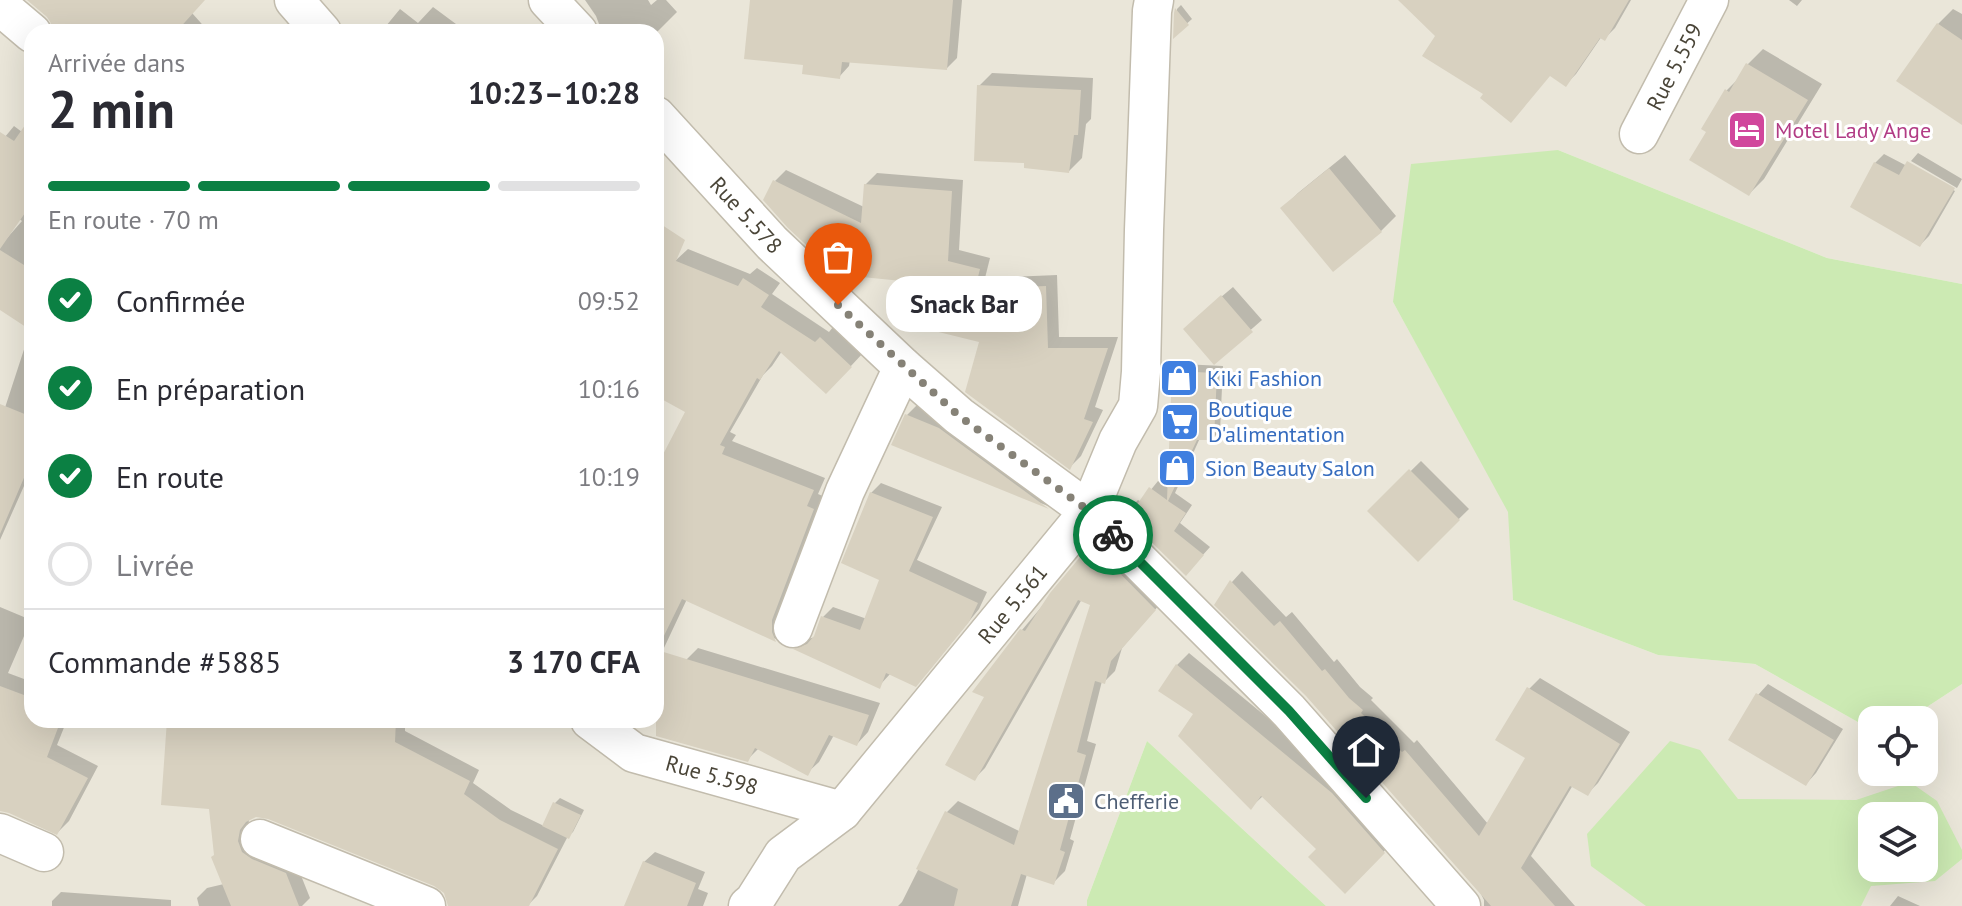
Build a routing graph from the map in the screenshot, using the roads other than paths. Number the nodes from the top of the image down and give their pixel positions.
1 (294, 0) edge
2 (548, 0) edge
3 (1154, 0) edge
4 (1709, 0) edge
5 (0, 6) edge
6 (315, 24) edge
7 (570, 24) edge
8 (24, 26) edge
9 (664, 125) edge
10 (1639, 134) dead end
11 (903, 367) junction
12 (1089, 511) junction
13 (793, 628) dead end
14 (601, 728) edge
15 (842, 811) junction
16 (0, 833) edge
17 (260, 839) dead end
18 (44, 852) dead end
19 (754, 904) edge
20 (426, 906) edge
21 (1461, 906) edge

1 - 6 street
2 - 7 street
3 - 12 street, Rue 5.561
4 - 10 street, Rue 5.559
5 - 8 street
9 - 11 street, Rue 5.578
11 - 12 street, Rue 5.578
11 - 13 street
12 - 15 street, Rue 5.561
12 - 21 street, Rue 5.578
14 - 15 street, Rue 5.598
15 - 19 street, Rue 5.561
16 - 18 street
17 - 20 street

